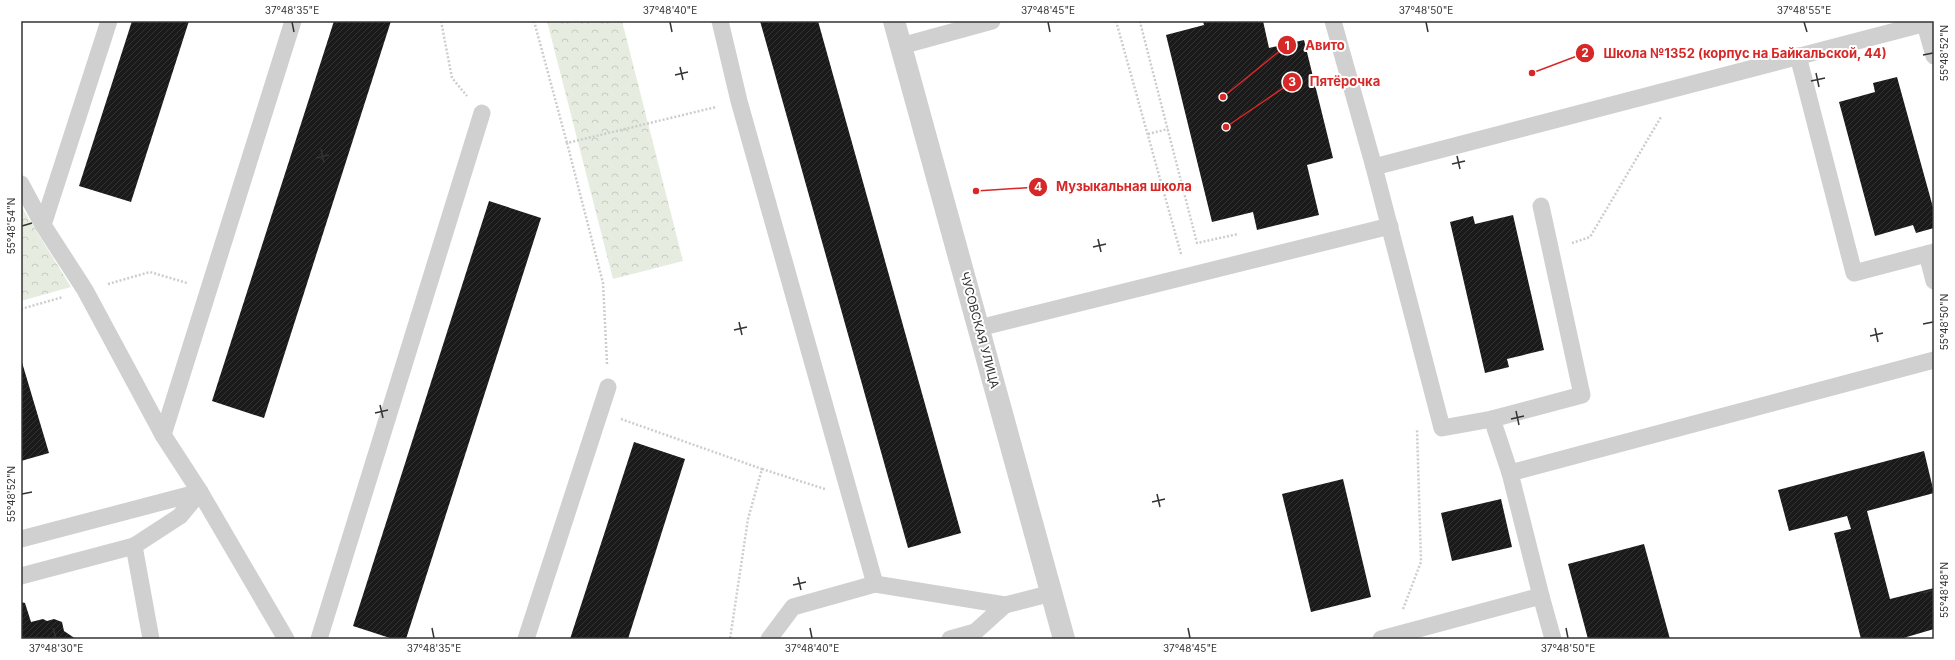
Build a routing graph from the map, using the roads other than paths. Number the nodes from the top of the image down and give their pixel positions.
1 (109, 21) edge
2 (293, 21) edge
3 (720, 21) edge
4 (894, 21) edge
5 (992, 21) edge
6 (1333, 21) edge
7 (1929, 23) edge
8 (901, 46) junction
9 (1798, 56) junction
10 (1934, 56) edge
11 (482, 113) road end
12 (1374, 166) junction
13 (21, 184) edge
14 (1541, 206) dead end
15 (43, 225) junction
16 (1390, 226) junction
17 (1930, 253) edge
18 (1934, 281) edge
19 (979, 328) junction
20 (1934, 360) edge
21 (608, 387) road end
22 (1492, 419) junction
23 (163, 434) junction
24 (1510, 473) junction
25 (200, 492) junction
26 (21, 539) edge
27 (134, 546) junction
28 (21, 576) edge
29 (875, 584) junction
30 (1052, 593) junction
31 (1541, 596) junction
32 (1005, 605) junction
33 (1427, 633) edge
34 (1388, 637) edge
35 (151, 639) edge
36 (286, 639) edge
37 (319, 639) edge
38 (526, 639) edge
39 (769, 639) edge
40 (950, 639) edge
41 (1064, 639) edge
42 (1553, 639) edge

1 - 15 lane
2 - 23 lane
3 - 29 lane
4 - 8 street, ЧУСОВСКАЯ УЛИЦА
5 - 8 lane
6 - 12 lane
7 - 9 lane
7 - 10 lane
8 - 19 street, ЧУСОВСКАЯ УЛИЦА
9 - 12 lane
9 - 17 lane
11 - 37 lane
12 - 16 lane
13 - 15 lane
14 - 22 lane
15 - 23 lane
16 - 19 lane
16 - 22 lane
17 - 18 lane
19 - 30 street, ЧУСОВСКАЯ УЛИЦА
20 - 24 lane
21 - 38 lane
22 - 24 lane
23 - 25 lane
24 - 31 lane
25 - 26 lane
25 - 27 lane
25 - 36 lane
27 - 28 lane
27 - 35 lane
29 - 32 lane
29 - 39 lane
30 - 32 lane
30 - 41 street, ЧУСОВСКАЯ УЛИЦА
31 - 33 lane
31 - 42 lane
32 - 40 lane
33 - 34 lane

